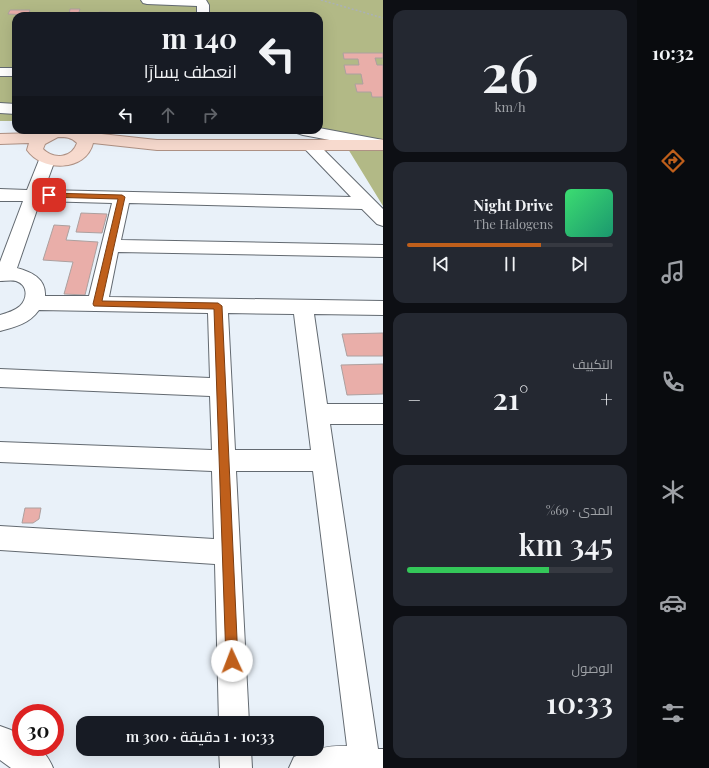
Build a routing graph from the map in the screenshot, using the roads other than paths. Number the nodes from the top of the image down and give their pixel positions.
1 (147, 0) edge
2 (203, 12) edge
3 (0, 72) edge
4 (12, 72) edge
5 (0, 108) edge
6 (12, 109) edge
7 (62, 134) edge
8 (78, 134) edge
9 (323, 134) edge
10 (0, 139) edge
11 (44, 142) edge
12 (157, 145) junction
13 (383, 145) edge
14 (311, 146) junction
15 (0, 148) edge
16 (79, 155) junction
17 (0, 195) edge
18 (34, 195) junction
19 (122, 197) junction
20 (366, 203) junction
21 (383, 220) edge
22 (111, 246) junction
23 (383, 251) edge
24 (3, 274) edge
25 (34, 303) junction
26 (97, 304) junction
27 (218, 306) junction
28 (303, 307) junction
29 (383, 308) edge
30 (0, 323) edge
31 (0, 378) edge
32 (221, 387) junction
33 (317, 414) junction
34 (383, 414) edge
35 (0, 452) edge
36 (324, 460) junction
37 (224, 461) junction
38 (0, 538) edge
39 (228, 552) junction
40 (234, 716) edge
41 (0, 741) edge
42 (235, 756) edge
43 (374, 764) edge
44 (322, 766) edge
45 (37, 768) edge
46 (236, 768) edge

1 - 2 street
3 - 4 street
5 - 6 street
7 - 11 main road
8 - 12 main road
8 - 16 main road
9 - 13 street
10 - 11 main road
11 - 15 main road
11 - 16 main road
11 - 18 street
12 - 14 main road
12 - 16 main road
13 - 14 main road
14 - 20 street
17 - 18 street
18 - 19 street
18 - 24 street
19 - 20 street
19 - 22 street
20 - 21 street
22 - 23 street
22 - 26 street
24 - 25 street
25 - 26 street
25 - 30 street
26 - 27 street
27 - 28 street
27 - 32 street
28 - 29 street
28 - 33 street
31 - 32 street
32 - 37 street
33 - 34 street
33 - 36 street
35 - 37 street
36 - 37 street
36 - 43 street
37 - 39 street
38 - 39 street
39 - 40 street
41 - 45 street
42 - 46 street
43 - 44 street

